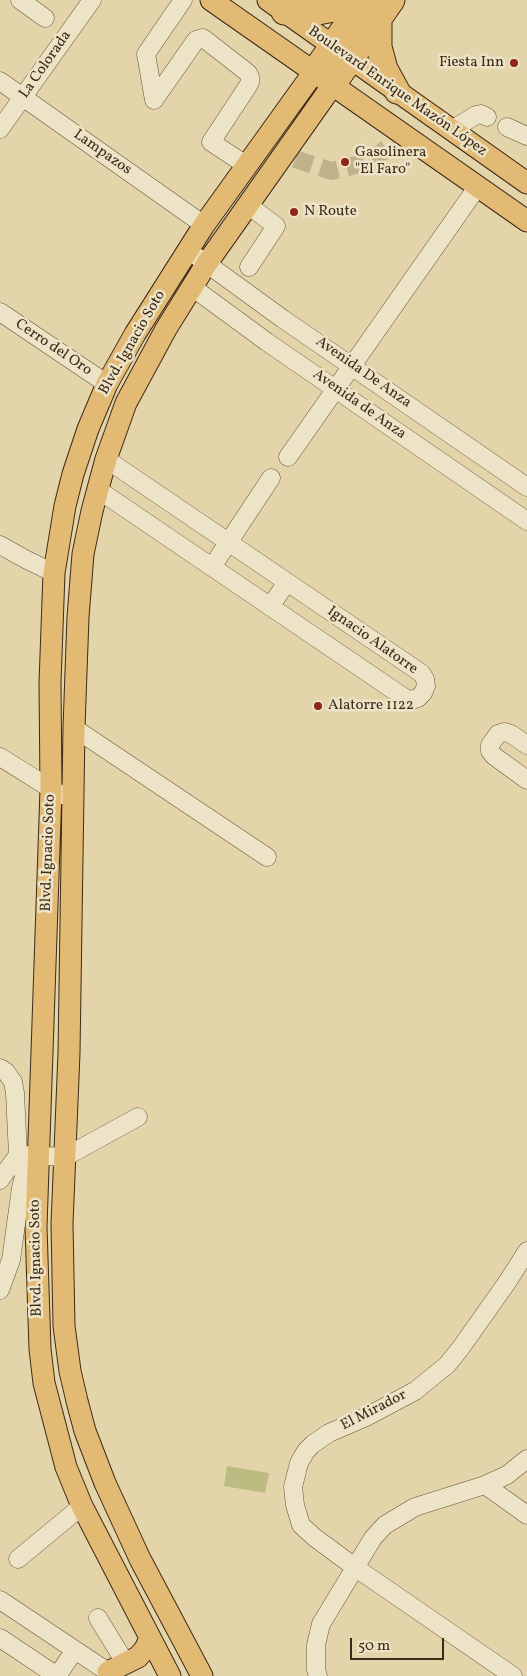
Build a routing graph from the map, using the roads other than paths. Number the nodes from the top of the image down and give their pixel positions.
1 (20, 0) edge
2 (92, 0) edge
3 (183, 0) edge
4 (211, 0) edge
5 (360, 0) edge
6 (276, 6) edge
7 (378, 6) edge
8 (45, 18) dead end
9 (341, 53) junction
10 (323, 79) junction
11 (0, 82) edge
12 (397, 91) junction
13 (23, 98) junction
14 (487, 116) dead end
15 (507, 127) dead end
16 (0, 129) edge
17 (452, 130) junction
18 (527, 136) edge
19 (246, 165) junction
20 (527, 183) edge
21 (478, 186) junction
22 (248, 206) junction
23 (527, 221) edge
24 (204, 225) junction
25 (203, 261) junction
26 (249, 267) dead end
27 (192, 287) junction
28 (0, 312) edge
29 (283, 319) junction
30 (268, 342) junction
31 (353, 366) junction
32 (107, 384) junction
33 (336, 389) junction
34 (288, 457) dead end
35 (106, 458) junction
36 (271, 478) dead end
37 (527, 487) edge
38 (97, 489) junction
39 (527, 521) edge
40 (228, 542) junction
41 (0, 545) edge
42 (212, 567) junction
43 (54, 573) junction
44 (286, 582) junction
45 (270, 607) junction
46 (74, 728) junction
47 (527, 745) edge
48 (0, 757) edge
49 (527, 780) edge
50 (51, 789) junction
51 (72, 803) junction
52 (267, 857) dead end
53 (0, 1068) edge
54 (138, 1117) dead end
55 (28, 1156) junction
56 (65, 1157) junction
57 (0, 1180) edge
58 (527, 1251) edge
59 (0, 1290) edge
60 (527, 1459) edge
61 (485, 1485) junction
62 (82, 1506) junction
63 (527, 1515) edge
64 (18, 1559) dead end
65 (140, 1559) junction
66 (356, 1568) junction
67 (117, 1573) junction
68 (0, 1600) edge
69 (98, 1618) dead end
70 (0, 1638) edge
71 (150, 1638) junction
72 (74, 1650) junction
73 (116, 1671) edge
74 (57, 1676) edge
75 (170, 1676) edge
76 (202, 1676) edge
77 (318, 1676) edge
78 (513, 1676) edge

1 - 8 street
2 - 13 street, La Colorada
3 - 19 street
4 - 10 main road, Boulevard Enrique Mazón López
5 - 6 highway
6 - 9 main road, Boulevard Enrique Mazón López
7 - 9 highway
7 - 12 highway
9 - 10 highway
9 - 12 main road, Boulevard Enrique Mazón López
10 - 19 main road, Blvd. Ignacio Soto
10 - 21 main road, Boulevard Enrique Mazón López
10 - 22 main road, Blvd. Ignacio Soto
11 - 13 street, Lampazos
12 - 17 main road, Boulevard Enrique Mazón López
13 - 16 street, La Colorada
13 - 24 street, Lampazos
14 - 17 street
15 - 18 street
17 - 20 main road, Boulevard Enrique Mazón López
19 - 24 main road, Blvd. Ignacio Soto
21 - 23 main road, Boulevard Enrique Mazón López
21 - 31 street
22 - 25 main road, Blvd. Ignacio Soto
22 - 26 street
24 - 25 main road
24 - 32 main road, Blvd. Ignacio Soto
25 - 27 main road, Blvd. Ignacio Soto
25 - 29 street, Avenida De Anza
27 - 30 street, Avenida de Anza
27 - 35 main road, Blvd. Ignacio Soto
28 - 32 street, Cerro del Oro
29 - 30 street
29 - 31 street, Avenida De Anza
30 - 33 street, Avenida de Anza
31 - 33 street
31 - 37 street, Avenida De Anza
32 - 38 main road
32 - 43 main road, Blvd. Ignacio Soto
33 - 34 street
33 - 39 street, Avenida de Anza
35 - 38 main road, Blvd. Ignacio Soto
35 - 40 street, Ignacio Alatorre
36 - 40 street
38 - 42 street, Ignacio Alatorre
38 - 46 main road, Blvd. Ignacio Soto
40 - 42 street
40 - 44 street, Ignacio Alatorre
41 - 43 street
42 - 45 street, Ignacio Alatorre
43 - 50 main road, Blvd. Ignacio Soto
44 - 45 street
44 - 45 street, Ignacio Alatorre
46 - 51 main road, Blvd. Ignacio Soto
46 - 52 street
47 - 49 street
48 - 50 street
50 - 51 street
50 - 55 main road, Blvd. Ignacio Soto
51 - 56 main road, Blvd. Ignacio Soto
53 - 55 street
54 - 56 street
55 - 56 street
55 - 57 street
55 - 59 street
55 - 62 main road, Blvd. Ignacio Soto
56 - 65 main road, Blvd. Ignacio Soto
58 - 66 street, El Mirador
60 - 61 street
61 - 63 street
61 - 66 street
62 - 64 street
62 - 67 main road, Blvd. Ignacio Soto
65 - 67 main road
65 - 76 main road, Blvd. Ignacio Soto
66 - 77 street
66 - 78 street, El Mirador
67 - 71 main road, Blvd. Ignacio Soto
68 - 72 street
69 - 73 street
70 - 74 street
71 - 73 main road
71 - 75 main road, Blvd. Ignacio Soto
72 - 73 street
72 - 74 street

